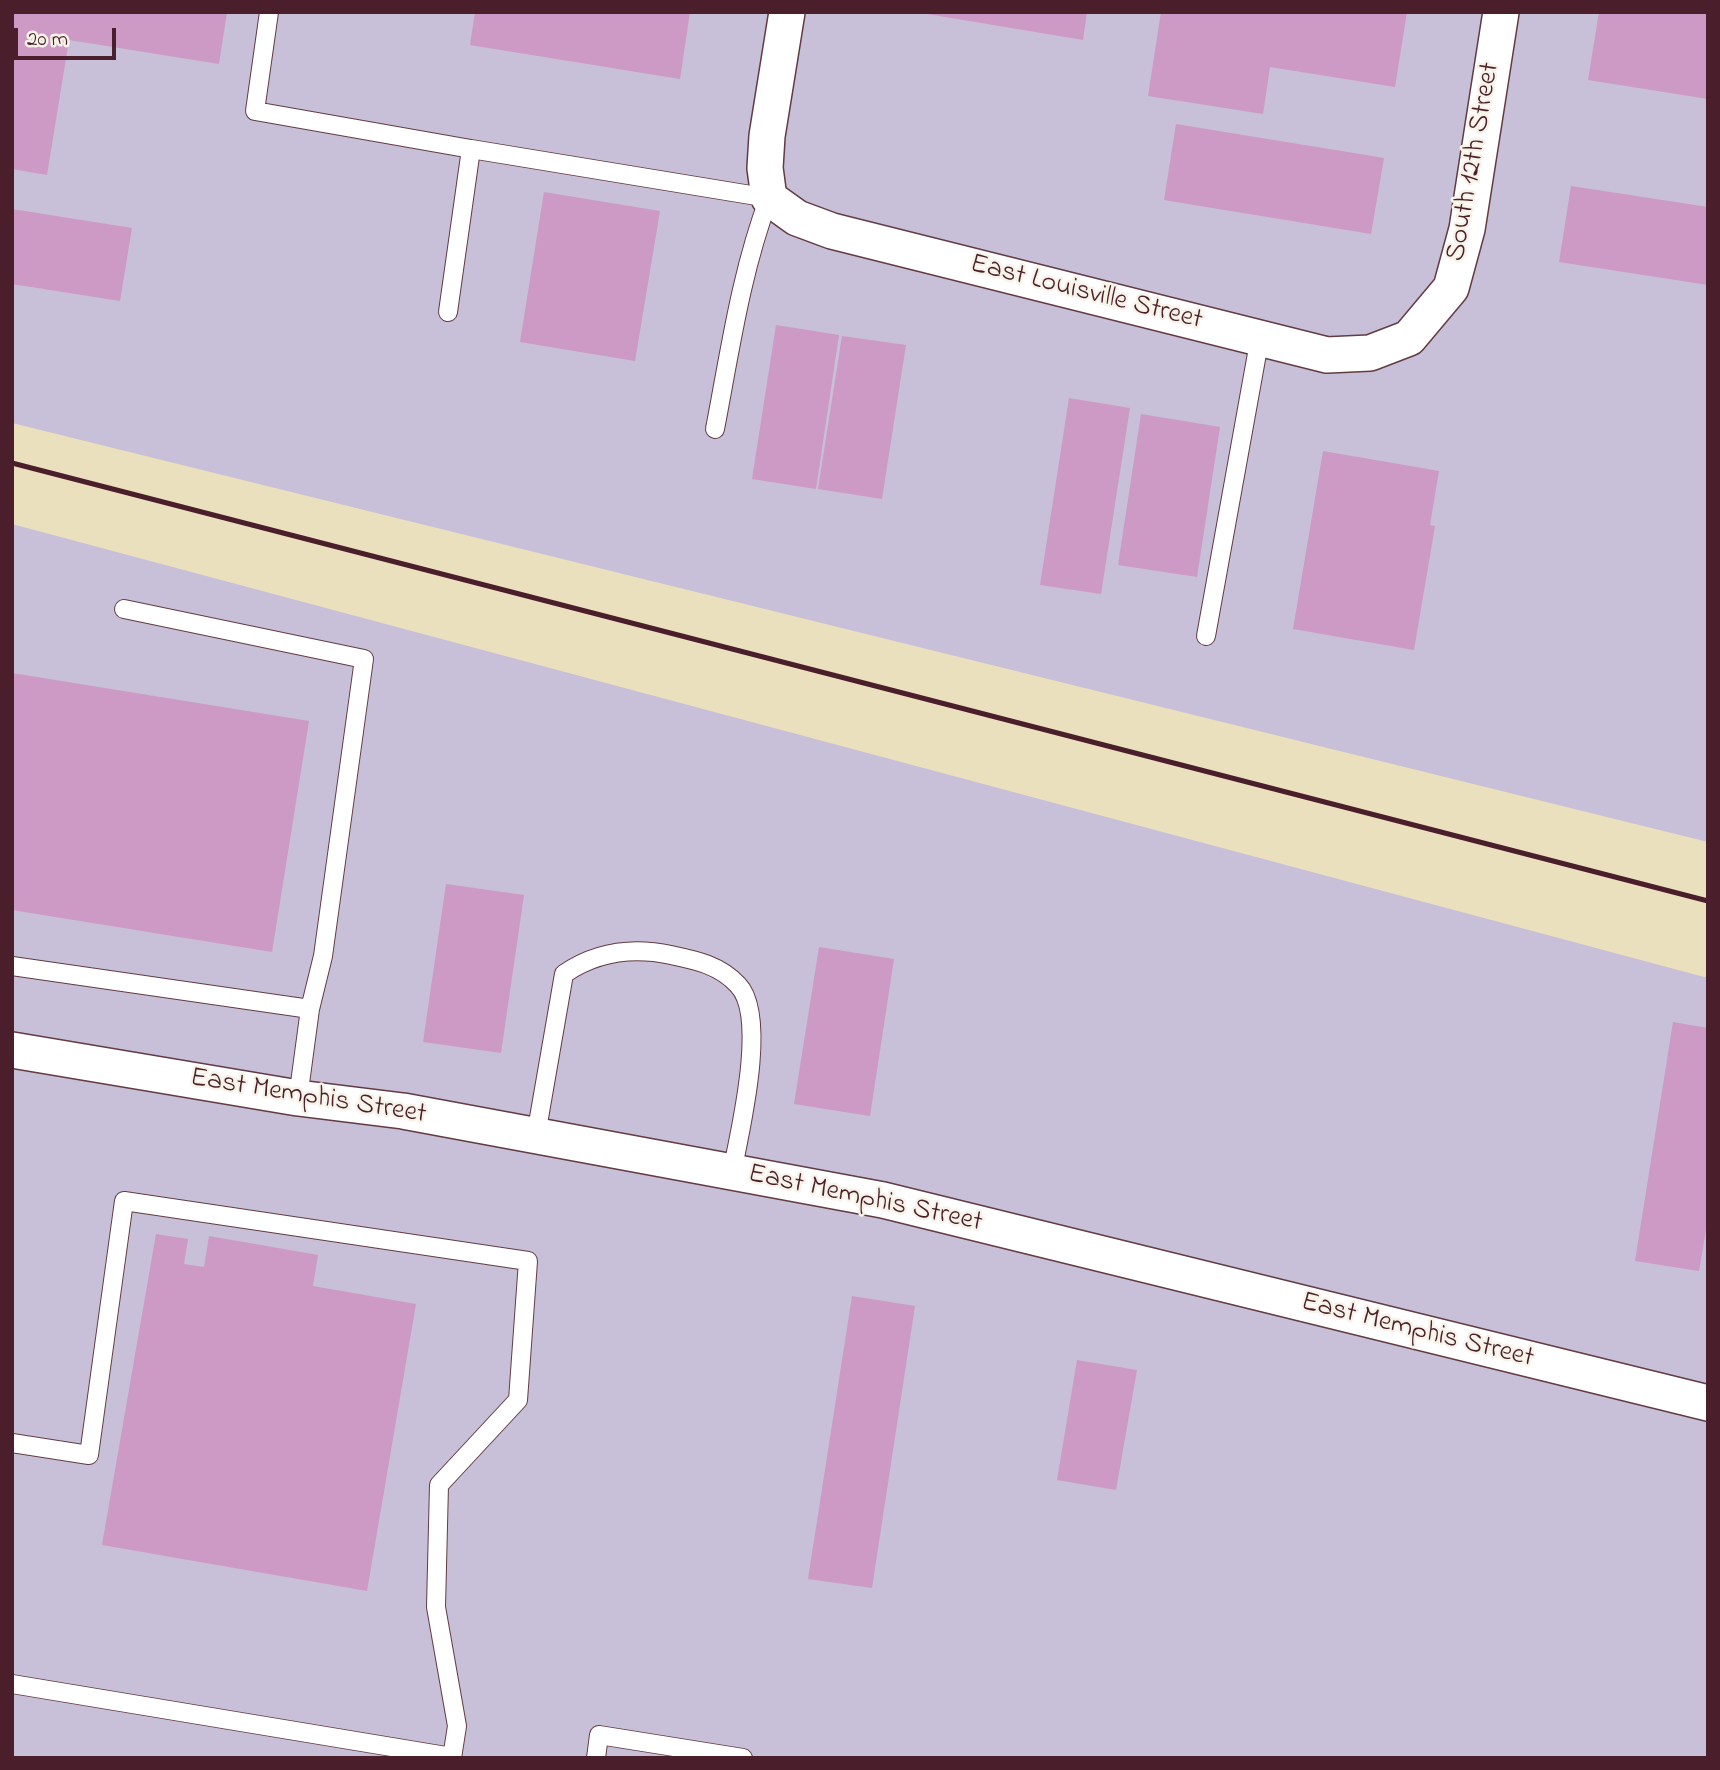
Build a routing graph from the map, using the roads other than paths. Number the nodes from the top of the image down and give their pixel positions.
1 (270, 12) edge
2 (787, 12) edge
3 (1502, 12) edge
4 (471, 149) junction
5 (769, 198) junction
6 (448, 312) dead end
7 (1260, 337) junction
8 (1409, 338) joint
9 (715, 429) dead end
10 (124, 609) dead end
11 (1206, 636) dead end
12 (12, 965) edge
13 (310, 1009) junction
14 (12, 1050) edge
15 (298, 1098) junction
16 (536, 1135) junction
17 (732, 1172) junction
18 (1708, 1403) edge
19 (12, 1443) edge
20 (12, 1684) edge
21 (452, 1757) edge
22 (596, 1758) edge
23 (743, 1758) edge

1 - 4 lane
2 - 5 street
3 - 8 street, South 12th Street
4 - 5 lane
4 - 6 lane
5 - 7 street, East Louisville Street
5 - 9 lane
7 - 8 street, East Louisville Street
7 - 11 lane
10 - 13 lane
12 - 13 lane
13 - 15 lane
14 - 15 street, East Memphis Street
15 - 16 street, East Memphis Street
16 - 17 street, East Memphis Street
16 - 17 lane
17 - 18 street, East Memphis Street
19 - 21 lane
20 - 21 lane
22 - 23 lane

